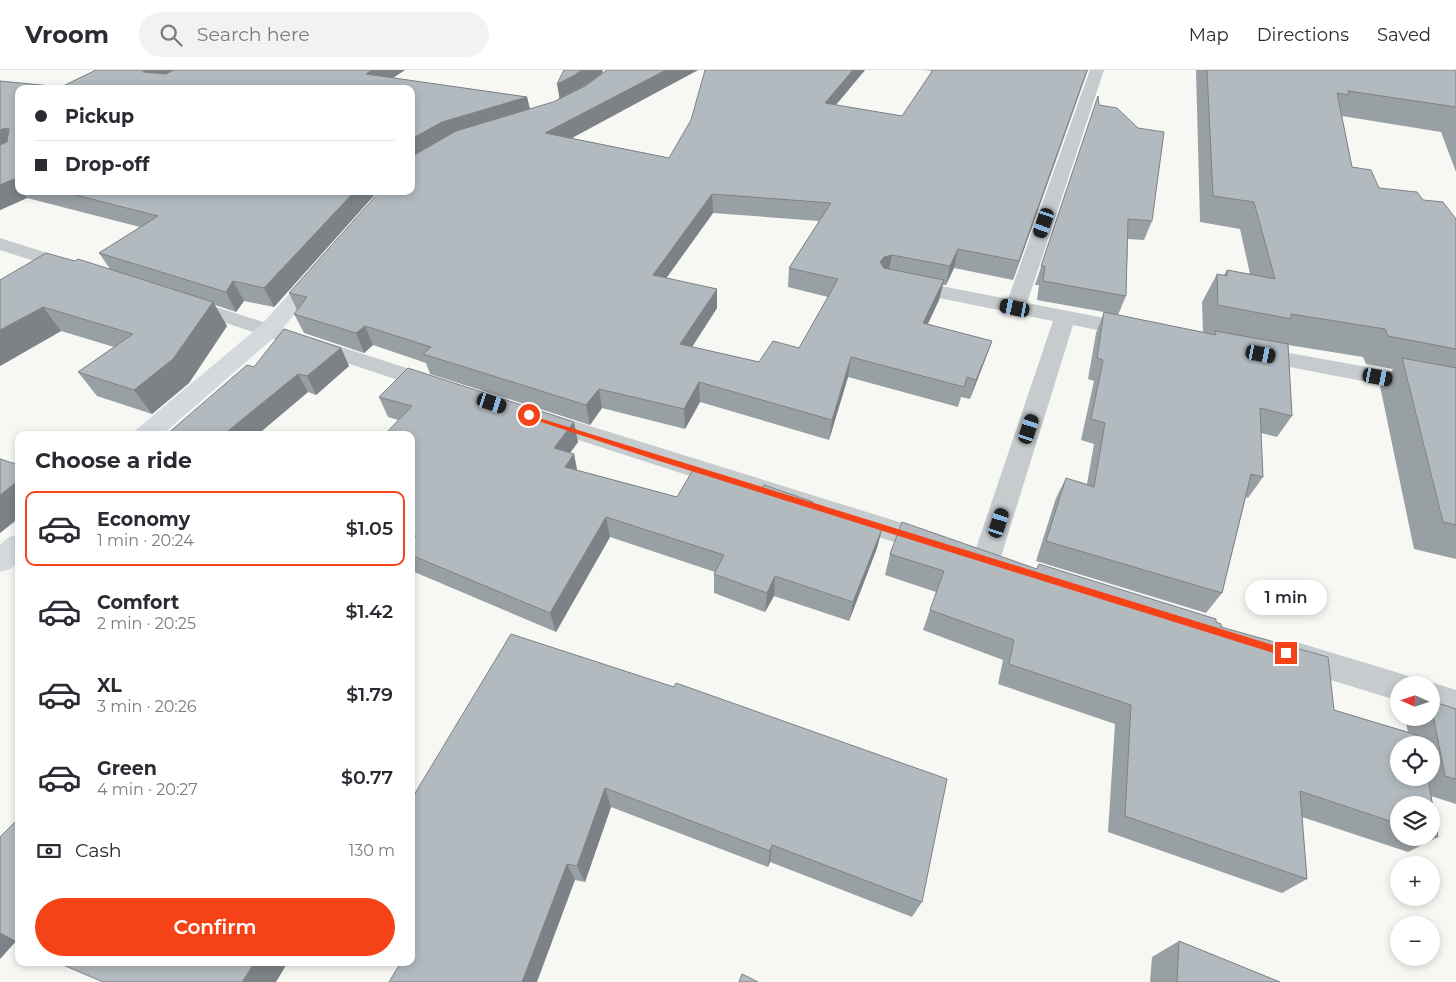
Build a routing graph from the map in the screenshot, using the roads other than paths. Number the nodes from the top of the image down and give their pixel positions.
1 (1097, 70) edge
2 (0, 244) edge
3 (333, 257) edge
4 (93, 274) edge
5 (888, 282) edge
6 (167, 297) edge
7 (1015, 308) junction
8 (1065, 317) junction
9 (269, 330) junction
10 (1153, 334) edge
11 (1231, 349) edge
12 (455, 391) edge
13 (1456, 392) edge
14 (510, 409) edge
15 (151, 431) edge
16 (15, 548) edge
17 (0, 561) edge
18 (1268, 647) edge
19 (1390, 684) edge
20 (1440, 701) edge
21 (1456, 705) edge

1 - 7 street
2 - 4 street
3 - 9 street
5 - 7 street
6 - 9 street
7 - 8 street
8 - 10 street
8 - 14 street
9 - 12 street
9 - 15 street
11 - 13 street
16 - 17 street
18 - 19 street
20 - 21 street

